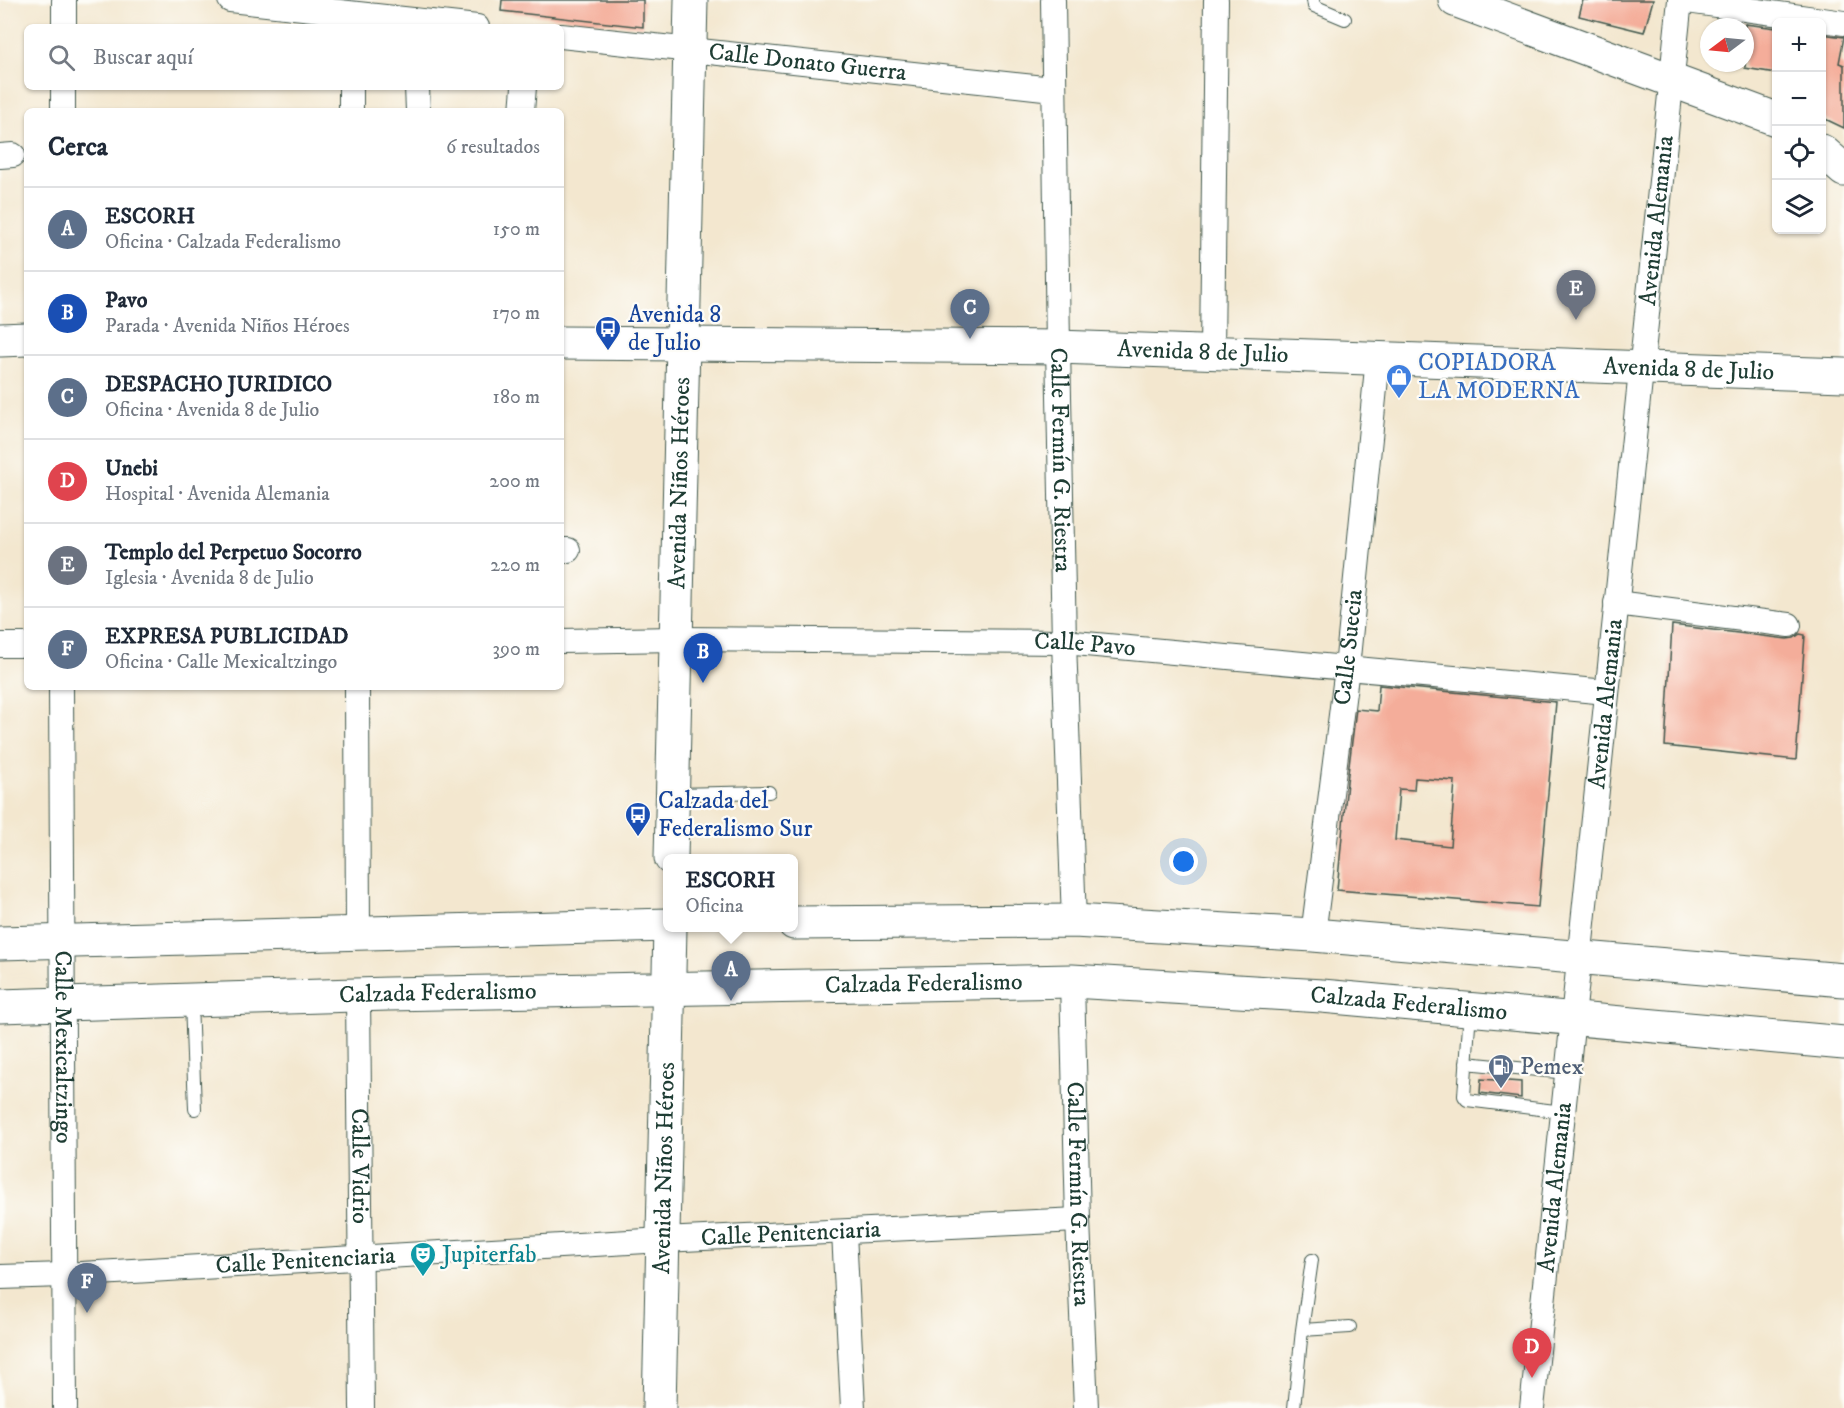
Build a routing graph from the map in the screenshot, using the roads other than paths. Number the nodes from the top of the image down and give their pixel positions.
1 (64, 0) edge
2 (230, 0) edge
3 (691, 0) edge
4 (1053, 0) edge
5 (1216, 0) edge
6 (1313, 0) edge
7 (1455, 0) edge
8 (1680, 0) edge
9 (268, 2) edge
10 (1345, 19) dead end
11 (350, 20) edge
12 (412, 23) edge
13 (1844, 23) edge
14 (64, 24) edge
15 (428, 24) edge
16 (564, 36) edge
17 (690, 49) junction
18 (1671, 79) junction
19 (1053, 89) junction
20 (63, 90) edge
21 (351, 90) edge
22 (417, 90) edge
23 (524, 90) edge
24 (63, 108) edge
25 (351, 108) edge
26 (418, 108) edge
27 (522, 108) edge
28 (1772, 117) edge
29 (1826, 155) edge
30 (1844, 170) edge
31 (24, 339) edge
32 (0, 340) edge
33 (564, 343) edge
34 (683, 344) junction
35 (1058, 347) junction
36 (1212, 352) junction
37 (1378, 358) junction
38 (1641, 368) junction
39 (1844, 375) edge
40 (1616, 603) junction
41 (1789, 625) dead end
42 (676, 639) junction
43 (564, 641) edge
44 (1064, 642) junction
45 (0, 645) edge
46 (24, 645) edge
47 (1347, 669) junction
48 (61, 690) edge
49 (357, 690) edge
50 (1607, 692) junction
51 (769, 792) dead end
52 (673, 794) junction
53 (671, 854) edge
54 (1074, 921) junction
55 (798, 923) edge
56 (663, 926) edge
57 (669, 932) edge
58 (358, 934) junction
59 (1313, 935) junction
60 (62, 941) junction
61 (0, 943) edge
62 (1578, 964) junction
63 (1844, 980) edge
64 (1072, 981) junction
65 (668, 989) junction
66 (358, 995) junction
67 (191, 1000) junction
68 (63, 1004) junction
69 (0, 1006) edge
70 (1470, 1010) junction
71 (1573, 1019) junction
72 (1844, 1043) edge
73 (1466, 1063) junction
74 (1567, 1073) junction
75 (195, 1109) dead end
76 (1563, 1112) junction
77 (1078, 1220) junction
78 (844, 1233) junction
79 (663, 1240) junction
80 (361, 1258) junction
81 (1312, 1260) dead end
82 (64, 1275) junction
83 (0, 1277) edge
84 (1350, 1327) dead end
85 (1302, 1330) junction
86 (65, 1408) edge
87 (362, 1408) edge
88 (659, 1408) edge
89 (853, 1408) edge
90 (1086, 1408) edge
91 (1294, 1408) edge
92 (1532, 1408) edge

1 - 14 street
2 - 9 street
3 - 17 main road, Avenida Niños Héroes
4 - 19 street, Calle Fermín G. Riestra
5 - 36 street
6 - 10 lane
7 - 18 main road
8 - 13 street
8 - 18 street, Avenida Alemania
9 - 11 street
11 - 12 street
12 - 15 street
16 - 17 street, Calle Donato Guerra
17 - 19 street, Calle Donato Guerra
17 - 34 main road, Avenida Niños Héroes
18 - 28 main road
18 - 38 street, Avenida Alemania
19 - 35 street, Calle Fermín G. Riestra
20 - 24 street
21 - 25 street
22 - 26 street
23 - 27 street
29 - 30 main road
31 - 32 main road
33 - 34 main road, Avenida 8 de Julio
34 - 35 main road, Avenida 8 de Julio
34 - 42 main road, Avenida Niños Héroes
35 - 36 main road, Avenida 8 de Julio
35 - 44 street, Calle Fermín G. Riestra
36 - 37 main road, Avenida 8 de Julio
37 - 38 main road, Avenida 8 de Julio
37 - 47 street, Calle Suecia
38 - 39 main road, Avenida 8 de Julio
38 - 40 street, Avenida Alemania
40 - 41 street
40 - 50 street, Avenida Alemania
42 - 43 street, Calle Pavo
42 - 44 street, Calle Pavo
42 - 52 main road, Avenida Niños Héroes
44 - 47 street, Calle Pavo
44 - 54 street, Calle Fermín G. Riestra
45 - 46 street
47 - 50 street, Calle Pavo
47 - 59 street, Calle Suecia
48 - 60 street, Calle Mexicaltzingo
49 - 58 street
50 - 62 street, Avenida Alemania
51 - 52 lane
52 - 53 main road, Avenida Niños Héroes
54 - 55 main road
54 - 59 main road
56 - 58 main road
57 - 65 main road, Avenida Niños Héroes
58 - 60 main road
59 - 62 main road
60 - 61 main road
60 - 68 street, Calle Mexicaltzingo
62 - 63 main road
62 - 71 street, Avenida Alemania
64 - 65 main road, Calzada Federalismo
64 - 70 main road, Calzada Federalismo
64 - 77 street, Calle Fermín G. Riestra
65 - 66 main road, Calzada Federalismo
65 - 79 main road, Avenida Niños Héroes
66 - 67 main road, Calzada Federalismo
66 - 80 street, Calle Vidrio
67 - 68 main road, Calzada Federalismo
67 - 75 lane
68 - 69 main road, Calzada Federalismo
68 - 82 street, Calle Mexicaltzingo
70 - 71 main road, Calzada Federalismo
70 - 73 lane
71 - 72 main road, Calzada Federalismo
71 - 74 street, Avenida Alemania
73 - 74 lane
73 - 76 lane
74 - 76 street, Avenida Alemania
76 - 92 street, Avenida Alemania
77 - 78 street, Calle Penitenciaria
77 - 90 street, Calle Fermín G. Riestra
78 - 79 street, Calle Penitenciaria
78 - 89 street
79 - 80 street, Calle Penitenciaria
79 - 88 main road, Avenida Niños Héroes
80 - 82 street, Calle Penitenciaria
80 - 87 street, Calle Vidrio
81 - 85 lane
82 - 83 street, Calle Penitenciaria
82 - 86 street, Calle Mexicaltzingo
84 - 85 lane
85 - 91 lane

